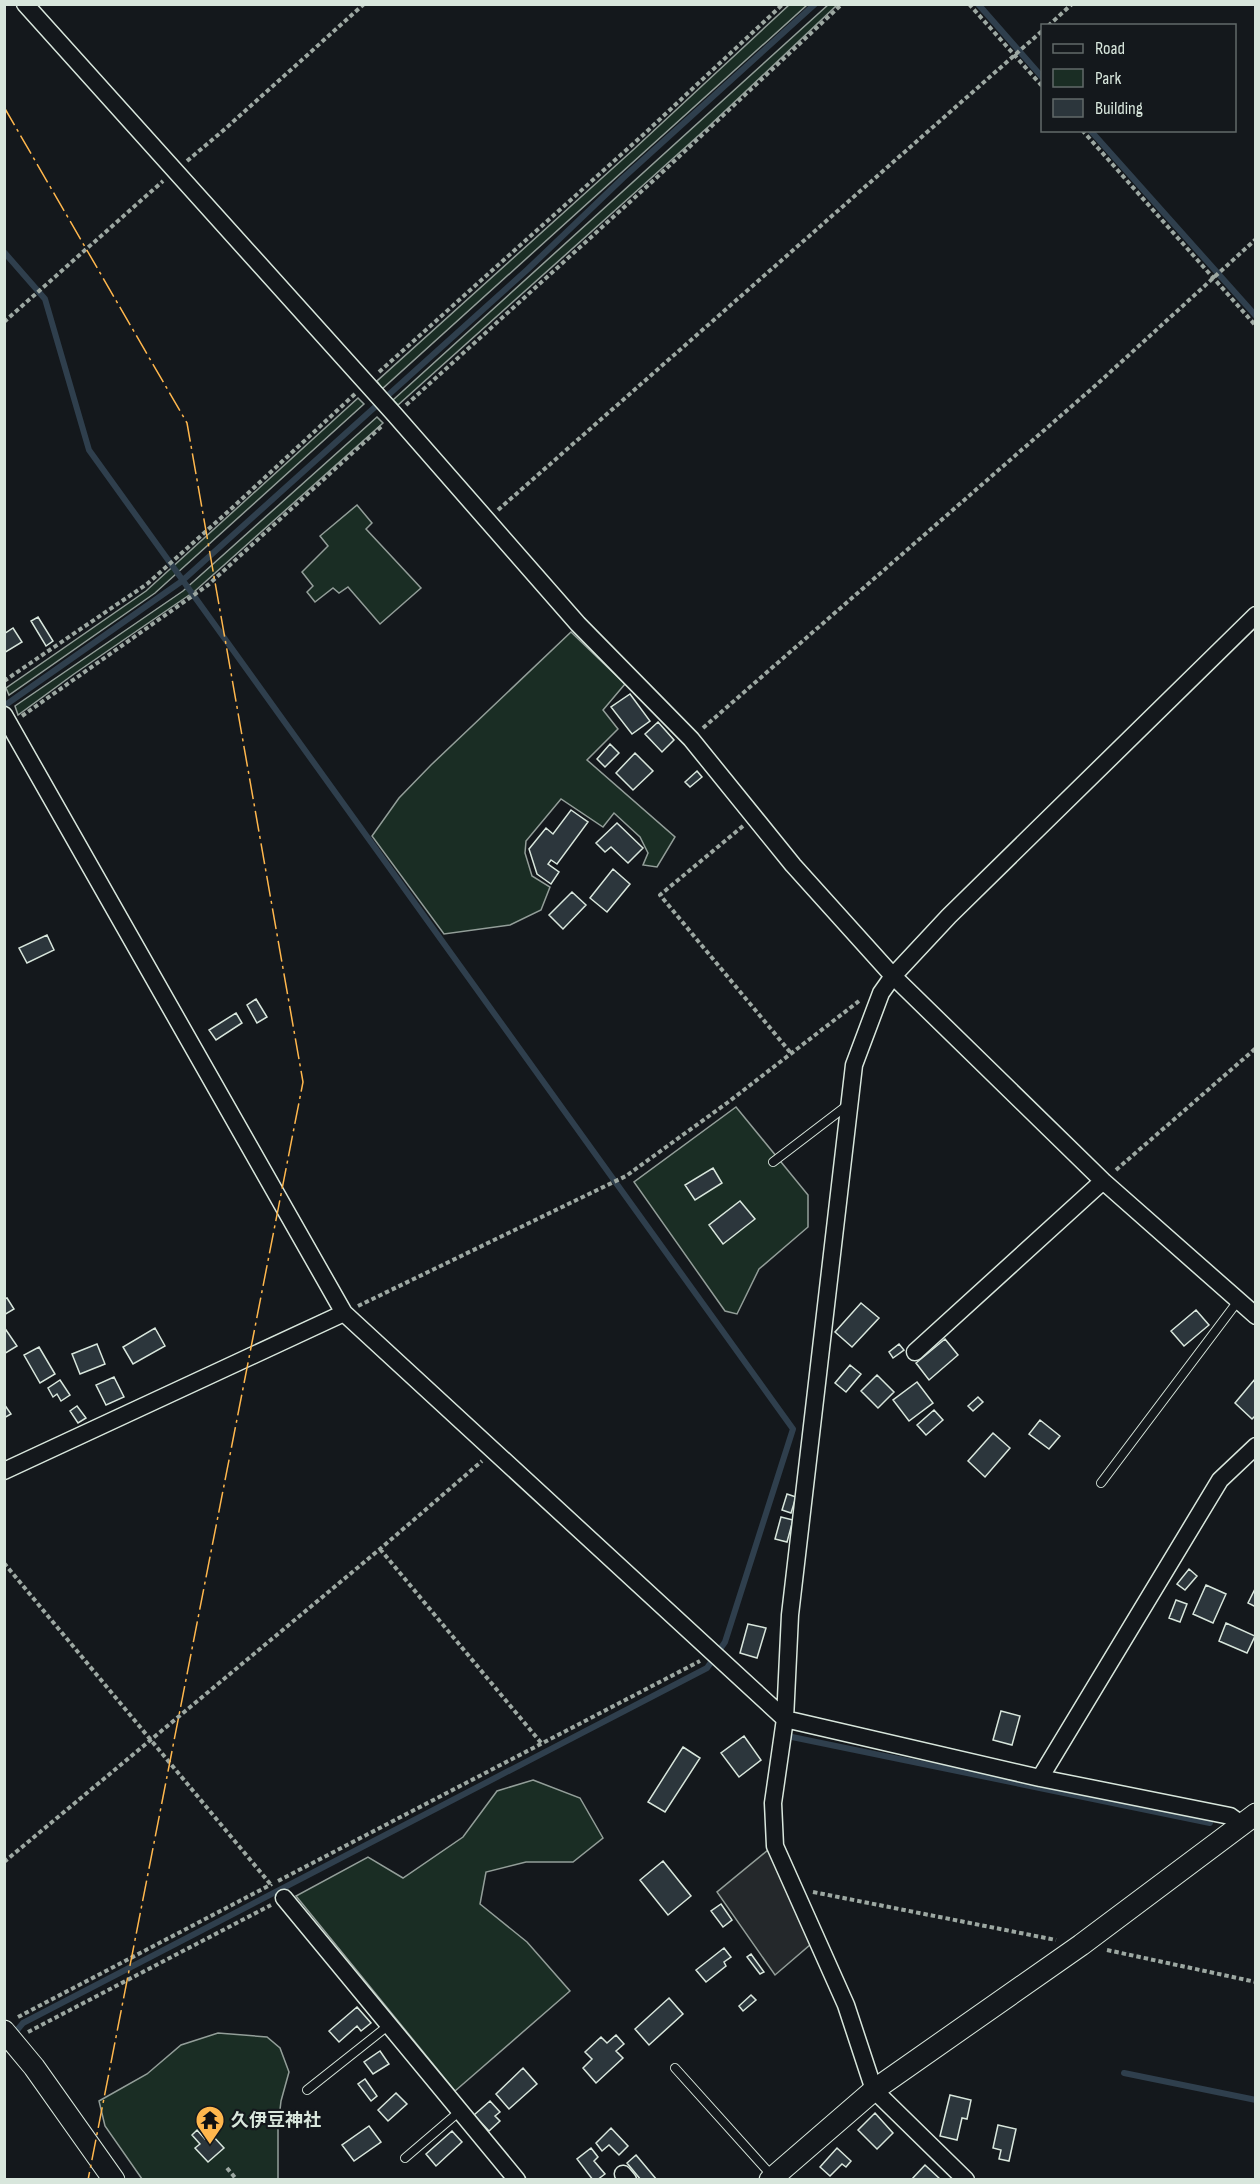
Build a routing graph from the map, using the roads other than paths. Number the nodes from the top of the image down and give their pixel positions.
1 (25, 4) edge
2 (1256, 615) edge
3 (7, 720) edge
4 (893, 976) junction
5 (849, 1104) junction
6 (773, 1162) dead end
7 (1103, 1181) junction
8 (1238, 1301) junction
9 (344, 1312) junction
10 (1256, 1316) edge
11 (915, 1352) dead end
12 (1256, 1446) edge
13 (4, 1471) edge
14 (1101, 1483) dead end
15 (785, 1719) junction
16 (1040, 1778) junction
17 (1248, 1819) edge
18 (284, 1898) road end
19 (389, 2025) junction
20 (11, 2031) edge
21 (675, 2068) dead end
22 (307, 2090) dead end
23 (874, 2090) junction
24 (460, 2111) junction
25 (405, 2158) dead end
26 (771, 2178) edge
27 (114, 2180) edge
28 (517, 2180) edge
29 (966, 2180) edge

1 - 4 street
2 - 4 street
3 - 9 street
4 - 5 street
4 - 7 street
5 - 6 lane
5 - 15 street
7 - 8 street
7 - 11 street
8 - 10 street
8 - 14 lane
9 - 13 street
9 - 15 street
12 - 16 street
15 - 16 street
15 - 23 street
16 - 17 street
17 - 23 street
18 - 19 street
19 - 22 lane
19 - 24 street
20 - 27 street
21 - 26 lane
23 - 26 street
23 - 29 street
24 - 25 lane
24 - 28 street

